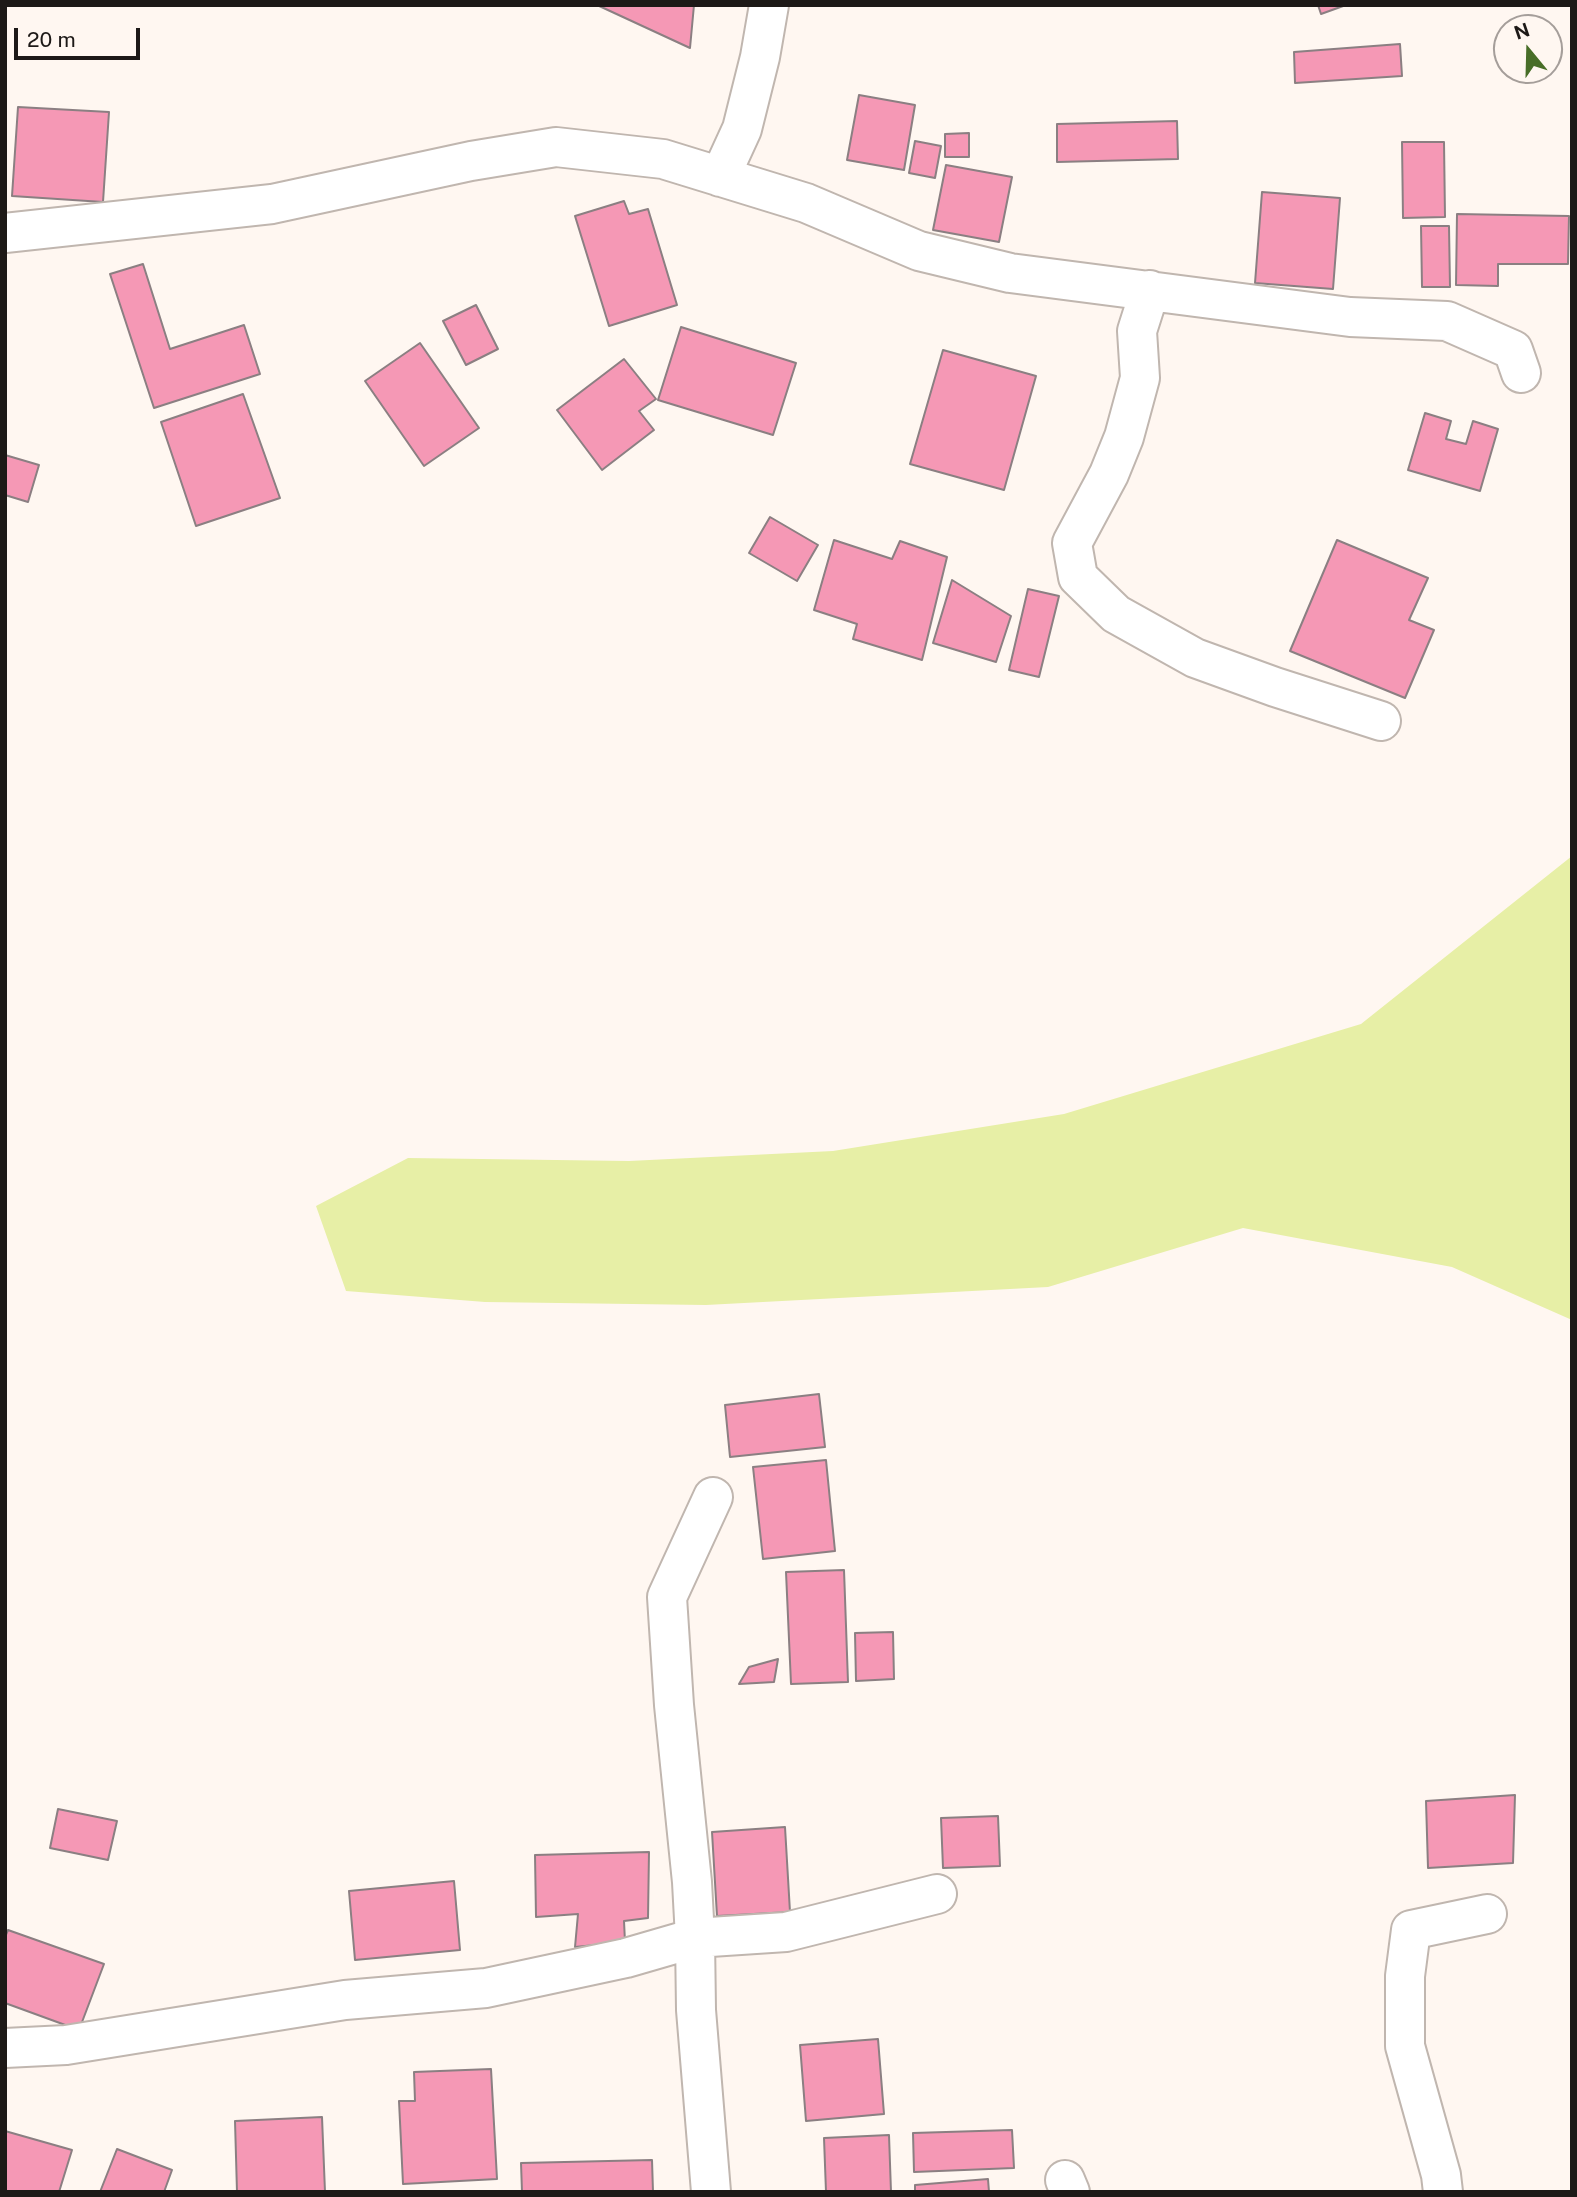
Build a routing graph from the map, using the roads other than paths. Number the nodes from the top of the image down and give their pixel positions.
1 (769, 5) edge
2 (720, 177) junction
3 (5, 233) edge
4 (1150, 290) junction
5 (1521, 373) dead end
6 (1381, 721) dead end
7 (713, 1497) dead end
8 (937, 1894) dead end
9 (1487, 1914) dead end
10 (695, 1938) junction
11 (5, 2049) edge
12 (710, 2192) edge
13 (1443, 2192) edge

1 - 2 street
2 - 3 street
2 - 4 street
4 - 5 street
4 - 6 street
7 - 10 street
8 - 10 street
9 - 13 street
10 - 11 street
10 - 12 street

